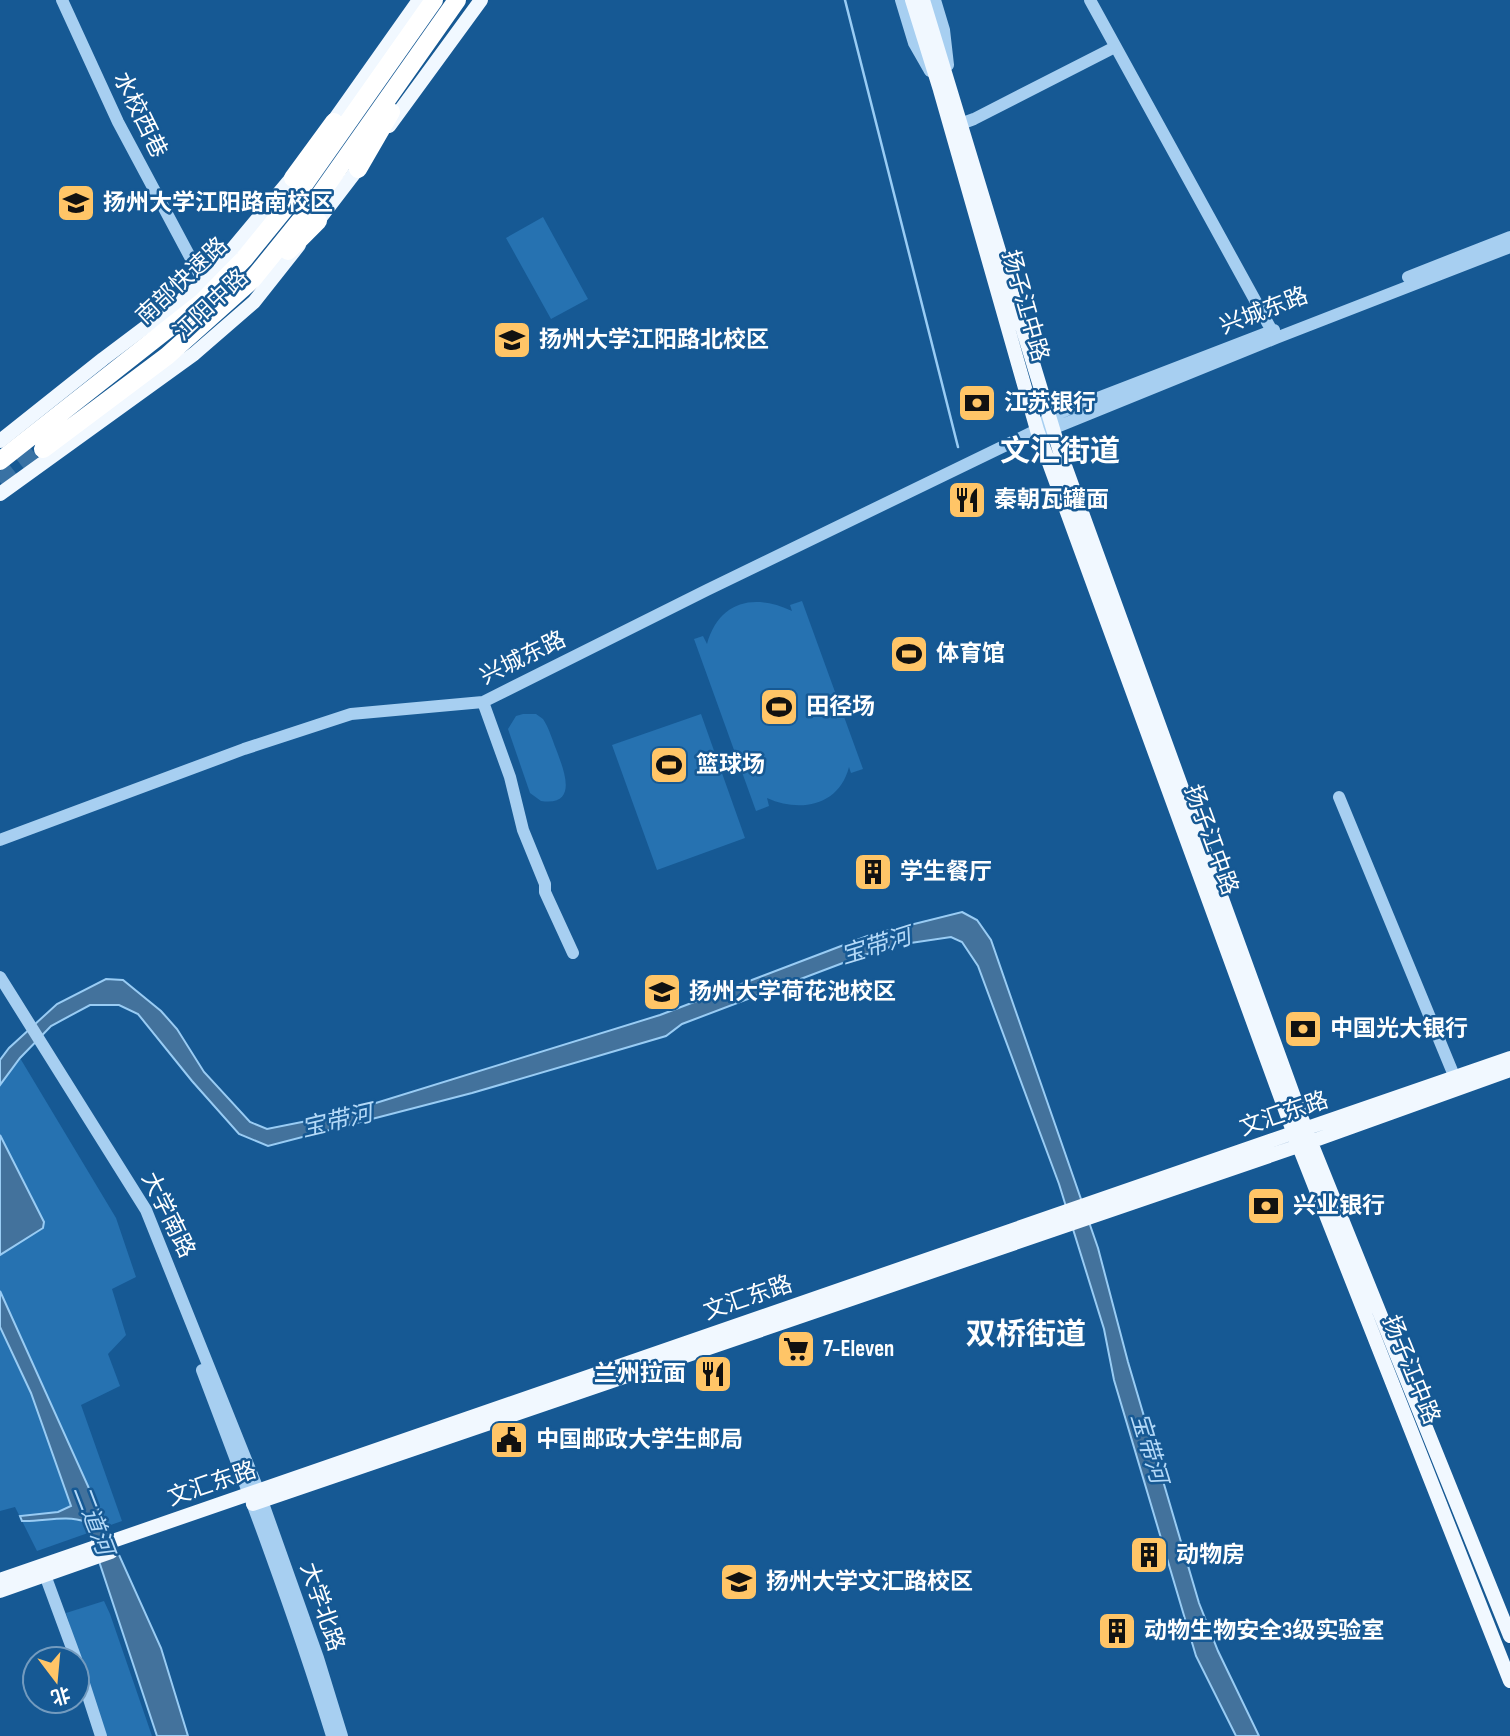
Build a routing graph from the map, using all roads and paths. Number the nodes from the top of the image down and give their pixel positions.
1 (62, 0) edge
2 (419, 0) edge
3 (434, 0) edge
4 (457, 0) edge
5 (468, 0) edge
6 (481, 0) edge
7 (901, 0) edge
8 (912, 0) edge
9 (923, 0) edge
10 (935, 0) edge
11 (1090, 0) edge
12 (1115, 47) junction
13 (945, 89) junction
14 (955, 126) junction
15 (358, 169) junction
16 (293, 177) junction
17 (318, 221) junction
18 (1510, 237) edge
19 (1510, 247) edge
20 (204, 283) junction
21 (1272, 331) junction
22 (167, 356) junction
23 (1050, 423) junction
24 (46, 425) junction
25 (1037, 430) junction
26 (0, 441) edge
27 (43, 449) tunnel mouth
28 (0, 461) edge
29 (0, 494) edge
30 (483, 702) junction
31 (1339, 797) dead end
32 (0, 840) edge
33 (573, 953) dead end
34 (0, 977) edge
35 (0, 992) edge
36 (26, 1028) junction
37 (1510, 1058) edge
38 (1510, 1070) edge
39 (1455, 1078) junction
40 (1302, 1138) junction
41 (256, 1498) junction
42 (90, 1555) junction
43 (45, 1576) junction
44 (0, 1580) edge
45 (0, 1591) edge
46 (1506, 1611) edge
47 (1486, 1619) junction
48 (1510, 1636) edge
49 (70, 1645) edge
50 (1510, 1681) edge
51 (91, 1706) edge
52 (101, 1736) edge
53 (332, 1736) edge
54 (342, 1736) edge

1 - 20 street, 水校西巷
2 - 16 main road, 江阳中路
3 - 16 highway
3 - 24 highway, 南部快速路
4 - 22 highway, 南部快速路
5 - 15 highway
6 - 15 main road, 江阳中路
7 - 13 street
8 - 13 main road, 扬子江中路
9 - 13 main road, 扬子江中路
10 - 13 street
11 - 12 street
12 - 14 street
12 - 21 street
13 - 14 main road, 扬子江中路
14 - 23 main road, 扬子江中路
14 - 25 main road, 扬子江中路
15 - 17 main road, 江阳中路
16 - 20 main road, 江阳中路
17 - 22 highway
17 - 29 main road, 江阳中路
18 - 21 street, 兴城东路
19 - 23 street, 兴城东路
20 - 24 highway
20 - 26 main road, 江阳中路
21 - 23 street, 兴城东路
22 - 27 highway, 南部快速路
23 - 25 street, 兴城东路
23 - 40 main road, 扬子江中路
24 - 28 highway, 南部快速路
25 - 30 street, 兴城东路
25 - 40 main road, 扬子江中路
30 - 32 street, 兴城东路
30 - 33 street
31 - 39 street
34 - 36 street, 大学南路
35 - 36 street, 大学南路
36 - 41 street, 大学南路
37 - 39 main road, 文汇东路
38 - 40 main road, 文汇东路
39 - 40 main road, 文汇东路
40 - 41 main road, 文汇东路
40 - 46 main road, 扬子江中路
40 - 47 main road, 扬子江中路
41 - 42 main road, 文汇东路
41 - 53 street, 大学北路
41 - 54 street, 大学北路
42 - 43 main road, 文汇东路
42 - 44 main road, 文汇东路
43 - 45 main road, 文汇东路
43 - 49 street
46 - 47 street
46 - 48 main road, 扬子江中路
47 - 50 main road, 扬子江中路
51 - 52 street

